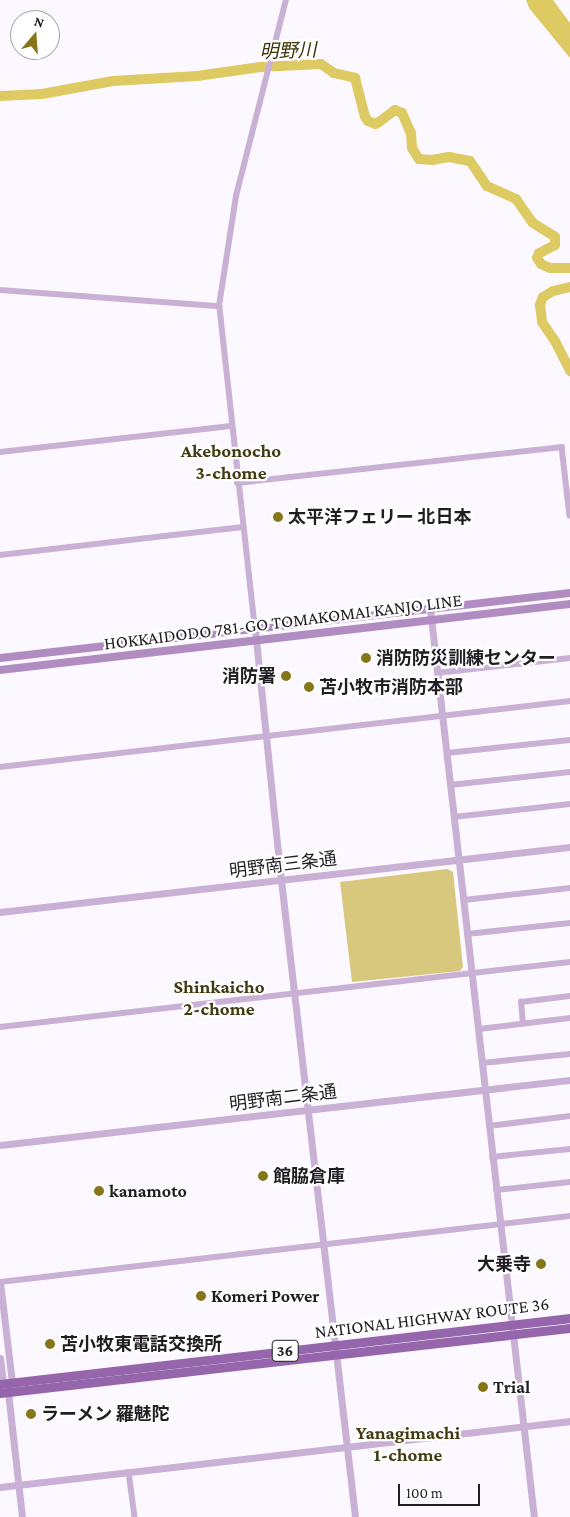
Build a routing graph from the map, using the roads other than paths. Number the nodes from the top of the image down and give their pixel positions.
1 (286, 0) edge
2 (0, 290) edge
3 (219, 306) junction
4 (231, 426) junction
5 (0, 452) edge
6 (237, 483) junction
7 (570, 516) edge
8 (242, 527) junction
9 (0, 555) edge
10 (570, 592) edge
11 (570, 604) edge
12 (430, 609) junction
13 (432, 621) junction
14 (255, 630) junction
15 (256, 640) junction
16 (0, 658) edge
17 (570, 658) edge
18 (0, 670) edge
19 (437, 673) junction
20 (570, 701) edge
21 (442, 716) junction
22 (266, 736) junction
23 (570, 740) edge
24 (446, 753) junction
25 (0, 767) edge
26 (570, 772) edge
27 (450, 785) junction
28 (570, 804) edge
29 (454, 817) junction
30 (570, 847) edge
31 (459, 859) junction
32 (282, 880) junction
33 (570, 888) edge
34 (464, 900) junction
35 (0, 912) edge
36 (570, 923) edge
37 (467, 934) junction
38 (570, 962) edge
39 (472, 974) junction
40 (296, 994) junction
41 (570, 996) edge
42 (570, 1018) edge
43 (523, 1024) junction
44 (0, 1028) edge
45 (479, 1029) junction
46 (570, 1054) edge
47 (482, 1063) junction
48 (570, 1080) edge
49 (484, 1090) junction
50 (309, 1110) junction
51 (570, 1116) edge
52 (489, 1126) junction
53 (0, 1145) edge
54 (570, 1149) edge
55 (492, 1157) junction
56 (570, 1182) edge
57 (496, 1190) junction
58 (570, 1216) edge
59 (500, 1225) junction
60 (324, 1245) junction
61 (0, 1282) edge
62 (570, 1318) edge
63 (570, 1328) edge
64 (512, 1330) junction
65 (336, 1350) junction
66 (0, 1358) edge
67 (5, 1387) edge
68 (570, 1421) edge
69 (523, 1427) junction
70 (347, 1447) junction
71 (129, 1472) junction
72 (19, 1485) junction
73 (0, 1487) edge
74 (22, 1517) edge
75 (135, 1517) edge
76 (355, 1517) edge
77 (534, 1517) edge

1 - 3 street
2 - 3 street
3 - 4 street
4 - 5 street
4 - 6 street
6 - 7 street
6 - 8 street
8 - 9 street
8 - 14 street
10 - 12 main road, HOKKAIDODO 781-GO TOMAKOMAI KANJO LINE
11 - 13 main road, HOKKAIDODO 781-GO TOMAKOMAI KANJO LINE
12 - 13 street
12 - 14 main road, HOKKAIDODO 781-GO TOMAKOMAI KANJO LINE
13 - 15 main road, HOKKAIDODO 781-GO TOMAKOMAI KANJO LINE
13 - 19 street
14 - 15 street
14 - 16 main road, HOKKAIDODO 781-GO TOMAKOMAI KANJO LINE
15 - 18 main road, HOKKAIDODO 781-GO TOMAKOMAI KANJO LINE
15 - 22 street
17 - 19 street
19 - 21 street
20 - 21 street
21 - 22 street
21 - 24 street
22 - 25 street
22 - 32 street
23 - 24 street
24 - 27 street
26 - 27 street
27 - 29 street
28 - 29 street
29 - 31 street
30 - 31 street, 明野南三条通
31 - 32 street, 明野南三条通
31 - 34 street
32 - 35 street, 明野南三条通
32 - 40 street
33 - 34 street
34 - 37 street
36 - 37 street
37 - 39 street
38 - 39 street
39 - 40 street
39 - 45 street
40 - 44 street
40 - 50 street
41 - 43 street
42 - 43 street
43 - 45 street
45 - 47 street
46 - 47 street
47 - 49 street
48 - 49 street, 明野南二条通
49 - 50 street, 明野南二条通
49 - 52 street
50 - 53 street, 明野南二条通
50 - 60 street
51 - 52 street
52 - 55 street
54 - 55 street
55 - 57 street
56 - 57 street
57 - 59 street
58 - 59 street
59 - 60 street
59 - 64 street
60 - 61 street
60 - 65 street
61 - 67 street
62 - 64 highway, NATIONAL HIGHWAY ROUTE 36 / 36
63 - 64 highway, NATIONAL HIGHWAY ROUTE 36 / 36
64 - 65 highway, NATIONAL HIGHWAY ROUTE 36 / 36
64 - 69 street
65 - 67 highway, NATIONAL HIGHWAY ROUTE 36 / 36
65 - 70 street
66 - 67 street
67 - 72 street
68 - 69 street
69 - 70 street
69 - 77 street
70 - 71 street
70 - 76 street
71 - 72 street
71 - 75 street
72 - 73 street
72 - 74 street

